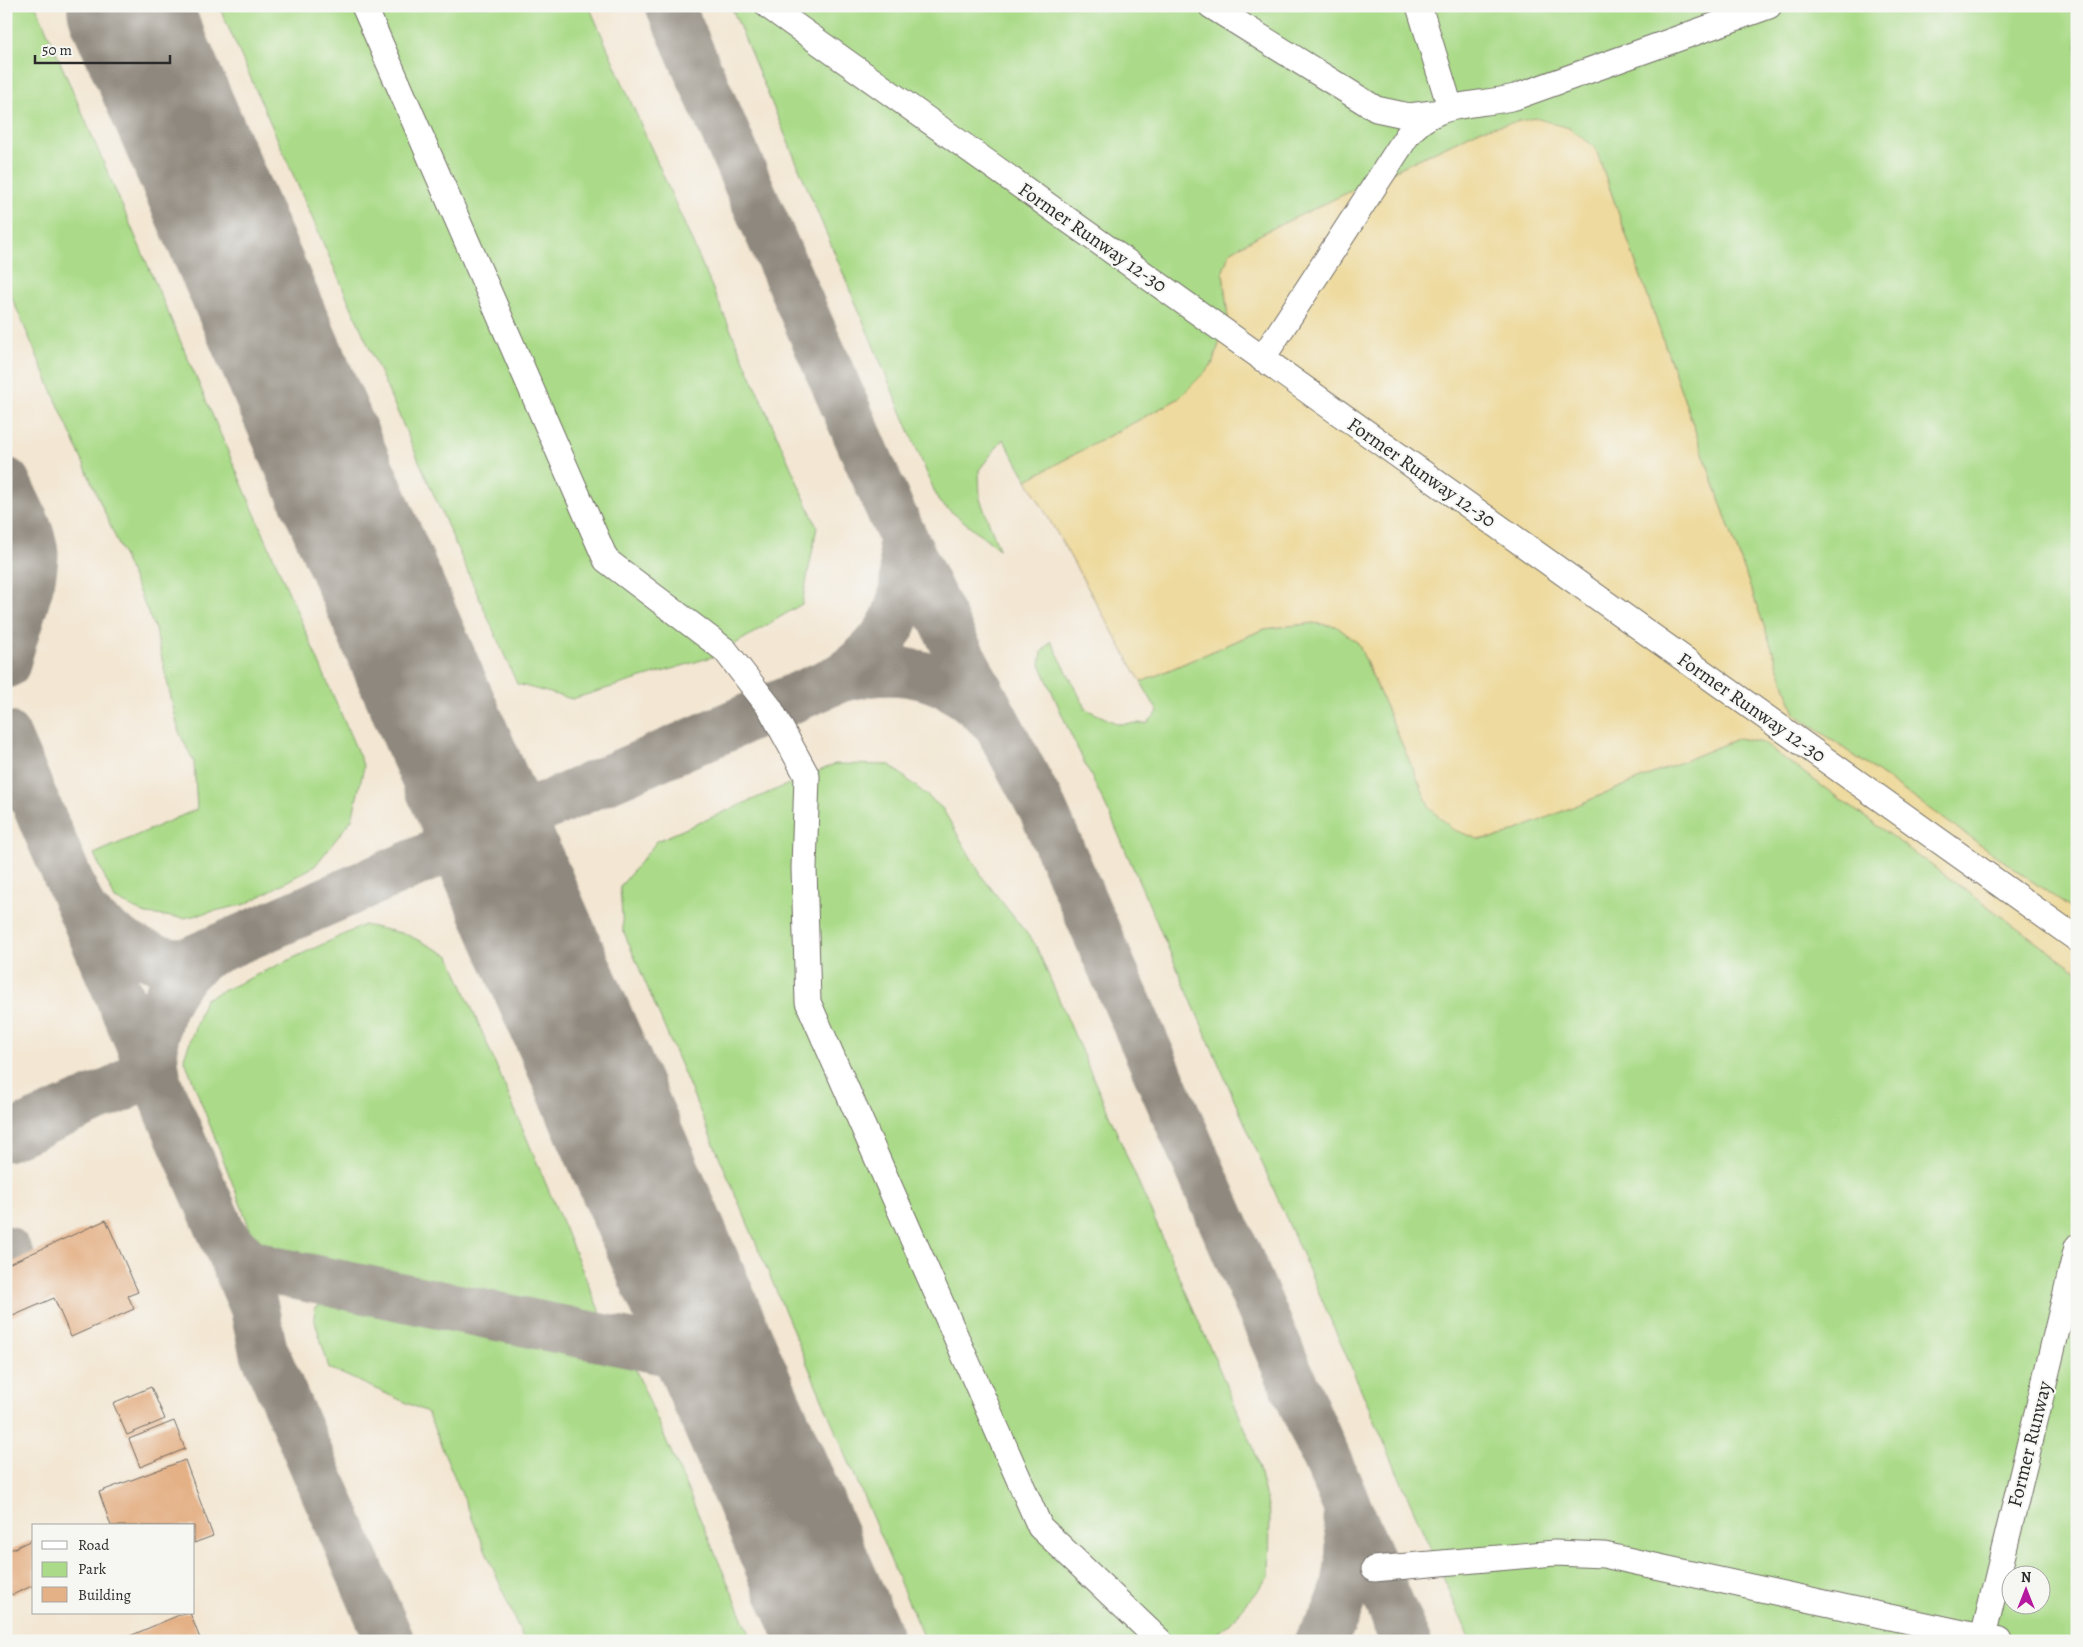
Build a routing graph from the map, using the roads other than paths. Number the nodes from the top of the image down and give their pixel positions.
1 (364, 6) edge
2 (768, 6) edge
3 (1211, 6) edge
4 (1419, 6) edge
5 (1769, 6) edge
6 (1441, 110) junction
7 (1262, 358) junction
8 (2077, 939) edge
9 (2077, 1246) edge
10 (1374, 1569) dead end
11 (1988, 1639) edge
12 (1160, 1641) edge

1 - 12 lane
2 - 7 lane, Former Runway 12-30
3 - 6 lane
4 - 6 lane
5 - 6 lane
6 - 7 lane
7 - 8 lane, Former Runway 12-30
9 - 11 lane, Former Runway
10 - 11 lane

